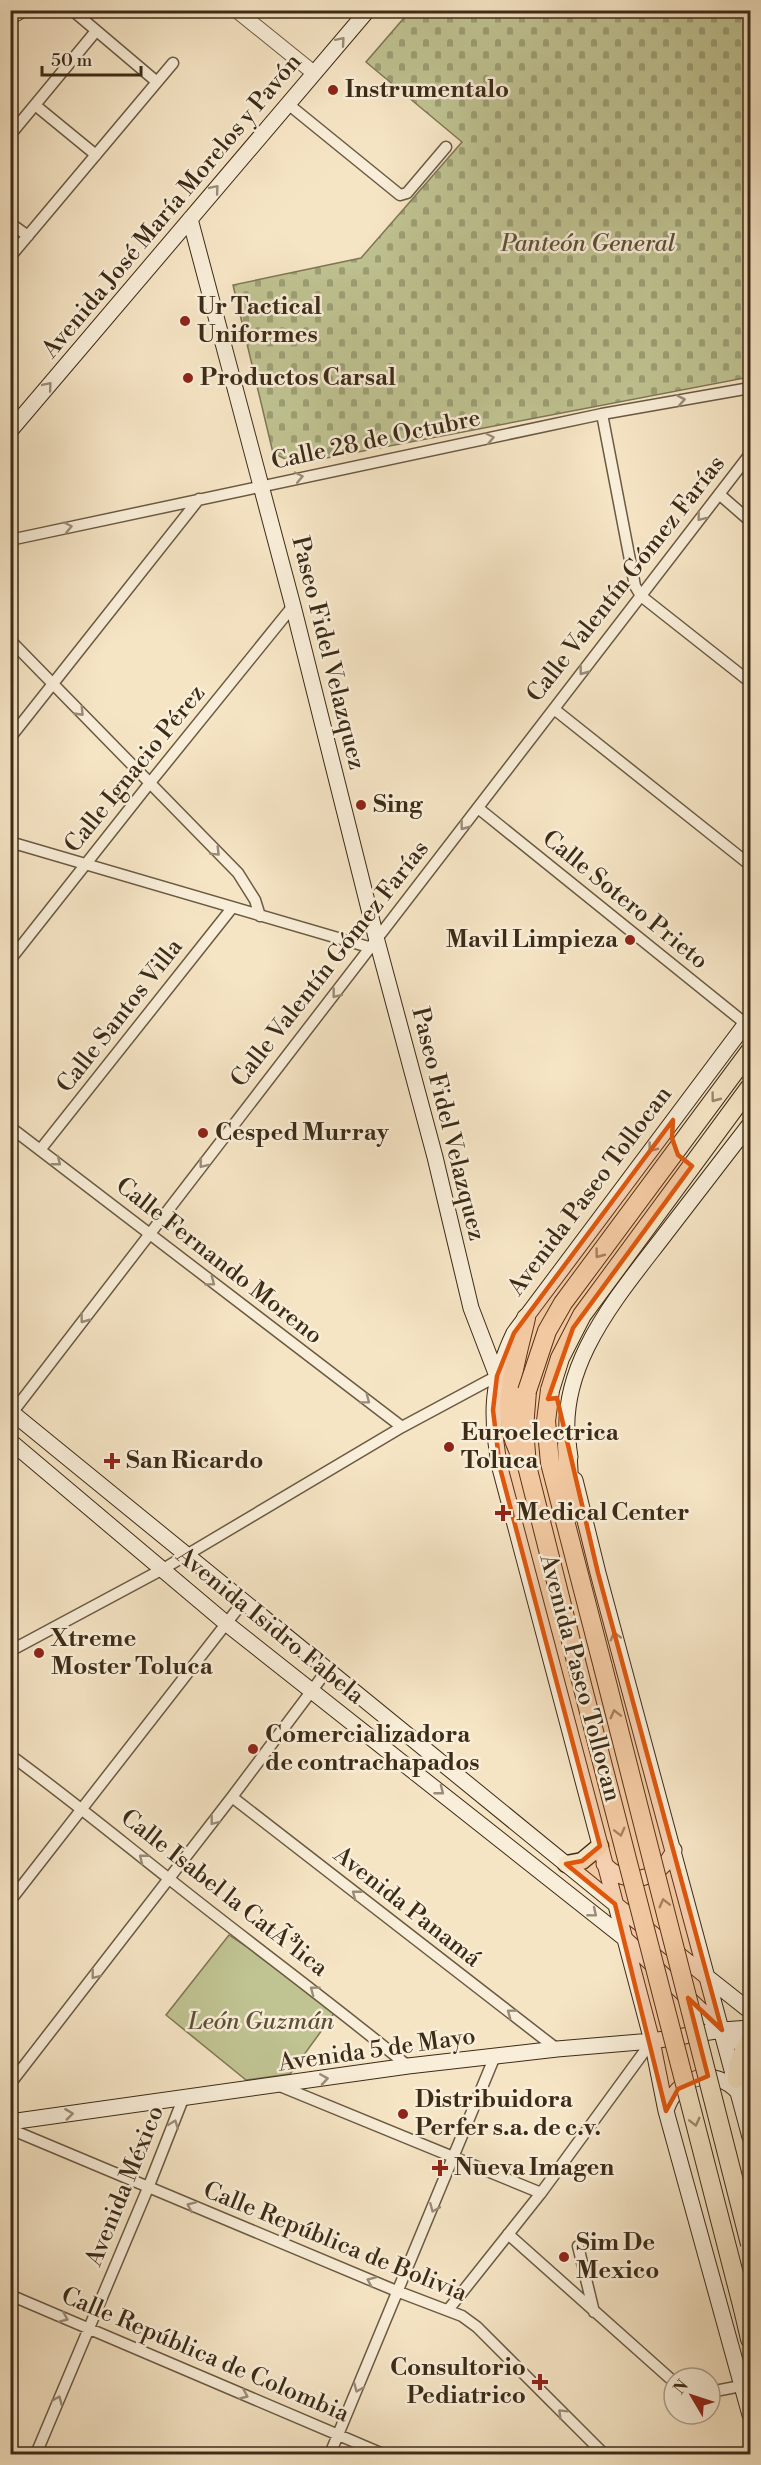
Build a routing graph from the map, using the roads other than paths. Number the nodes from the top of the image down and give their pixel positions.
1 (22, 10) edge
2 (72, 10) edge
3 (236, 10) edge
4 (368, 10) edge
5 (10, 17) edge
6 (96, 31) junction
7 (172, 63) dead end
8 (314, 73) junction
9 (157, 82) junction
10 (288, 104) junction
11 (35, 105) junction
12 (10, 135) edge
13 (446, 147) dead end
14 (96, 155) junction
15 (190, 219) junction
16 (10, 223) edge
17 (28, 236) junction
18 (10, 257) edge
19 (750, 388) edge
20 (602, 414) junction
21 (10, 431) edge
22 (750, 454) edge
23 (261, 485) junction
24 (719, 494) junction
25 (199, 499) junction
26 (750, 521) edge
27 (10, 540) edge
28 (641, 596) junction
29 (293, 606) junction
30 (10, 640) edge
31 (750, 682) edge
32 (53, 684) junction
33 (554, 709) junction
34 (10, 738) edge
35 (149, 783) junction
36 (478, 808) junction
37 (10, 842) edge
38 (85, 865) junction
39 (750, 865) edge
40 (232, 908) junction
41 (260, 916) junction
42 (374, 944) junction
43 (10, 960) edge
44 (749, 1021) edge
45 (750, 1051) edge
46 (750, 1087) edge
47 (673, 1120) junction
48 (750, 1124) edge
49 (10, 1127) edge
50 (40, 1150) junction
51 (715, 1169) junction
52 (149, 1234) junction
53 (526, 1318) junction
54 (497, 1376) junction
55 (11, 1413) edge
56 (402, 1427) junction
57 (10, 1441) edge
58 (567, 1445) junction
59 (527, 1466) junction
60 (186, 1555) junction
61 (574, 1557) junction
62 (163, 1569) junction
63 (243, 1602) junction
64 (226, 1624) junction
65 (10, 1651) edge
66 (328, 1669) junction
67 (312, 1690) junction
68 (10, 1755) edge
69 (232, 1797) junction
70 (82, 1808) junction
71 (600, 1846) junction
72 (674, 1850) junction
73 (566, 1864) junction
74 (604, 1864) junction
75 (169, 1879) junction
76 (10, 1901) edge
77 (615, 1904) junction
78 (623, 1937) junction
79 (706, 1977) junction
80 (750, 2011) edge
81 (750, 2028) edge
82 (722, 2030) junction
83 (651, 2041) junction
84 (748, 2046) edge
85 (557, 2049) junction
86 (495, 2056) junction
87 (408, 2066) junction
88 (10, 2084) edge
89 (280, 2086) junction
90 (737, 2087) junction
91 (183, 2098) junction
92 (666, 2111) junction
93 (10, 2122) edge
94 (10, 2129) edge
95 (750, 2137) edge
96 (455, 2158) junction
97 (148, 2188) junction
98 (541, 2193) junction
99 (508, 2234) junction
100 (750, 2244) edge
101 (578, 2246) dead end
102 (399, 2292) junction
103 (10, 2295) edge
104 (448, 2310) junction
105 (594, 2312) junction
106 (88, 2328) junction
107 (750, 2339) edge
108 (662, 2372) edge
109 (741, 2386) junction
110 (722, 2390) edge
111 (750, 2415) edge
112 (338, 2435) junction
113 (36, 2454) edge
114 (330, 2454) edge
115 (383, 2454) edge
116 (604, 2454) edge

1 - 5 main road
2 - 6 street
3 - 8 street
8 -> 4 main road, Avenida José María Morelos y Pavón
6 - 9 street
6 - 11 street
7 - 9 street
8 - 10 main road, Avenida José María Morelos y Pavón
9 - 14 street
10 - 13 street
15 -> 10 main road, Avenida José María Morelos y Pavón
11 - 12 street
11 - 14 street
14 - 17 street
21 -> 15 main road, Avenida José María Morelos y Pavón
15 - 23 main road, Paseo Fidel Velazquez
16 - 17 street
17 - 18 street
20 -> 19 street, Calle 28 de Octubre
23 -> 20 street, Calle 28 de Octubre
20 - 28 street
22 - 24 street, Calle Valentín Gómez Farías
23 - 25 street, Calle 28 de Octubre
23 - 29 main road, Paseo Fidel Velazquez
24 - 26 street
24 -> 28 street, Calle Valentín Gómez Farías
27 -> 25 street, Calle 28 de Octubre
25 - 32 street
28 - 31 street
28 -> 33 street, Calle Valentín Gómez Farías
29 - 35 street, Calle Ignacio Pérez
29 - 42 main road, Paseo Fidel Velazquez
30 - 32 street
32 - 34 street
32 -> 35 street
33 - 36 street, Calle Valentín Gómez Farías
33 - 39 street
35 - 38 street, Calle Ignacio Pérez
35 -> 41 street
36 -> 42 street, Calle Valentín Gómez Farías
36 - 44 street, Calle Sotero Prieto
37 - 38 street
38 - 40 street
38 - 43 street, Calle Ignacio Pérez
40 - 41 street
40 - 50 street, Calle Santos Villa
41 - 42 street
42 -> 52 street, Calle Valentín Gómez Farías
42 - 54 main road, Paseo Fidel Velazquez
44 - 47 main road, Avenida Paseo Tollocan
45 -> 59 highway, Avenida Paseo Tollocan, bridge
46 - 61 highway, Avenida Paseo Tollocan, bridge
47 - 51 main road
47 -> 53 main road, Avenida Paseo Tollocan
48 - 51 main road, Avenida Paseo Tollocan
49 - 50 street, Calle Fernando Moreno
50 -> 52 street, Calle Fernando Moreno
51 - 58 main road, Avenida Paseo Tollocan
52 -> 55 street, Calle Valentín Gómez Farías
52 -> 56 street, Calle Fernando Moreno
53 - 54 main road, Avenida Paseo Tollocan
53 - 59 highway
54 - 56 street
54 - 71 main road, Avenida Paseo Tollocan
55 - 60 main road, Avenida Isidro Fabela
56 - 60 street
57 - 62 main road, Avenida Isidro Fabela
58 - 61 highway
72 -> 58 main road, Avenida Paseo Tollocan
59 -> 107 highway, Avenida Paseo Tollocan, bridge
60 - 62 street
60 - 63 main road, Avenida Isidro Fabela
100 -> 61 highway, Avenida Paseo Tollocan, bridge
62 - 64 main road, Avenida Isidro Fabela
62 - 65 street
63 - 64 street
63 - 66 main road, Avenida Isidro Fabela
64 - 67 main road, Avenida Isidro Fabela
64 - 70 street
66 - 67 street
66 - 73 main road, Avenida Isidro Fabela
67 - 69 street
67 -> 78 main road, Avenida Isidro Fabela
68 - 70 street, Calle Isabel la CatÃ³lica
69 -> 75 street
85 -> 69 street, Avenida Panamá
75 -> 70 street, Calle Isabel la CatÃ³lica
70 - 76 street
71 - 73 main road
71 - 74 main road, Avenida Paseo Tollocan
72 - 74 main road
72 - 79 main road, Avenida Paseo Tollocan
73 - 77 main road, Avenida Isidro Fabela
74 - 77 main road, Avenida Paseo Tollocan
87 -> 75 street, Calle Isabel la CatÃ³lica
75 -> 88 street
77 - 78 main road, Avenida Paseo Tollocan
77 - 79 main road, Avenida Isidro Fabela
78 - 82 main road, Avenida Isidro Fabela
78 - 83 main road, Avenida Paseo Tollocan
79 - 80 main road, Avenida Isidro Fabela
79 - 82 main road, Avenida Paseo Tollocan
81 - 82 main road, Avenida 5 de Mayo
82 - 83 main road, Avenida 5 de Mayo
82 - 84 main road, Avenida Isidro Fabela
82 - 90 main road, Avenida Paseo Tollocan
83 - 85 main road, Avenida 5 de Mayo
83 - 92 main road, Avenida Paseo Tollocan
83 - 98 street
84 - 90 main road
85 - 86 main road, Avenida 5 de Mayo
86 - 87 main road, Avenida 5 de Mayo
86 - 96 street
89 -> 87 main road, Avenida 5 de Mayo
89 - 91 main road, Avenida 5 de Mayo
89 - 96 street
90 - 92 main road
90 - 95 main road, Avenida Paseo Tollocan
93 -> 91 main road, Avenida 5 de Mayo
97 -> 91 street, Avenida México
92 - 109 main road, Avenida Paseo Tollocan
94 - 97 street, Calle República de Bolivia
96 - 98 street
96 -> 102 street
102 -> 97 street, Calle República de Bolivia
97 - 106 street, Avenida México
98 - 99 street
99 - 104 street
99 - 105 street
101 - 105 street
102 - 104 street, Calle República de Bolivia
102 -> 112 street
103 -> 106 street, Calle República de Colombia
116 -> 104 street, Calle República de Bolivia
105 - 108 street
106 -> 112 street, Calle República de Colombia
113 -> 106 street, Avenida México
109 - 110 street
109 - 111 main road, Avenida Paseo Tollocan
112 - 114 street
112 - 115 street, Calle República de Colombia

